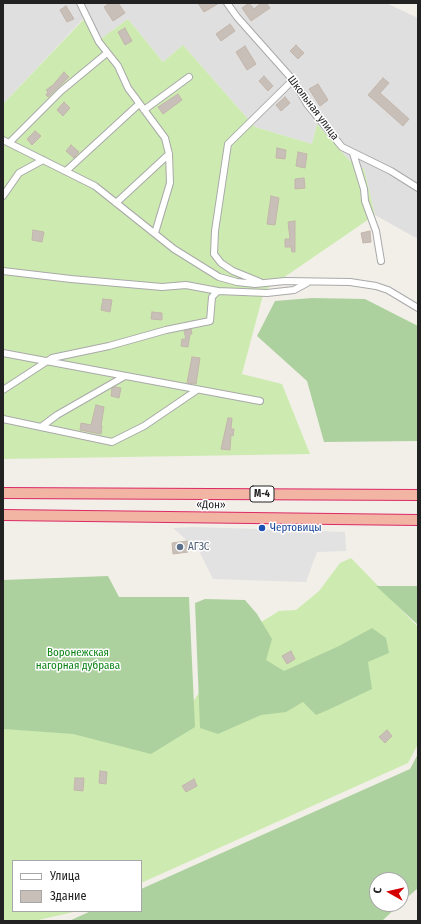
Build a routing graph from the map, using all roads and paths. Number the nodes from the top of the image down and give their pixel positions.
1 (80, 3) edge
2 (228, 3) edge
3 (107, 53) junction
4 (189, 77) dead end
5 (293, 80) junction
6 (139, 104) junction
7 (144, 110) junction
8 (3, 140) edge
9 (9, 143) junction
10 (353, 153) junction
11 (169, 154) junction
12 (43, 160) junction
13 (66, 171) junction
14 (418, 188) edge
15 (3, 196) edge
16 (116, 203) junction
17 (155, 233) junction
18 (381, 261) dead end
19 (3, 271) edge
20 (308, 282) junction
21 (266, 284) junction
22 (218, 290) junction
23 (418, 308) edge
24 (3, 353) edge
25 (46, 362) junction
26 (125, 376) junction
27 (3, 390) edge
28 (197, 390) junction
29 (260, 401) dead end
30 (3, 420) edge
31 (41, 427) junction
32 (3, 493) edge
33 (418, 495) edge
34 (3, 515) edge
35 (418, 520) edge

1 - 3 street
2 - 5 street, Школьная улица
3 - 6 street
3 - 9 street
4 - 7 street
5 - 10 street, Школьная улица
5 - 21 street
6 - 7 street
6 - 13 street
7 - 11 street
8 - 9 street
9 - 12 street
10 - 14 street, Школьная улица
10 - 18 street
11 - 16 street
11 - 17 street
12 - 13 street
12 - 15 street
13 - 16 street
16 - 17 street
17 - 21 street
19 - 22 street
20 - 21 street
20 - 22 street
20 - 23 street
22 - 25 street
24 - 25 street
25 - 26 street
25 - 27 street
26 - 28 street
26 - 31 street
28 - 29 street
28 - 31 street
30 - 31 street
32 - 33 highway, «Дон» / М-4
34 - 35 highway, «Дон» / М-4

